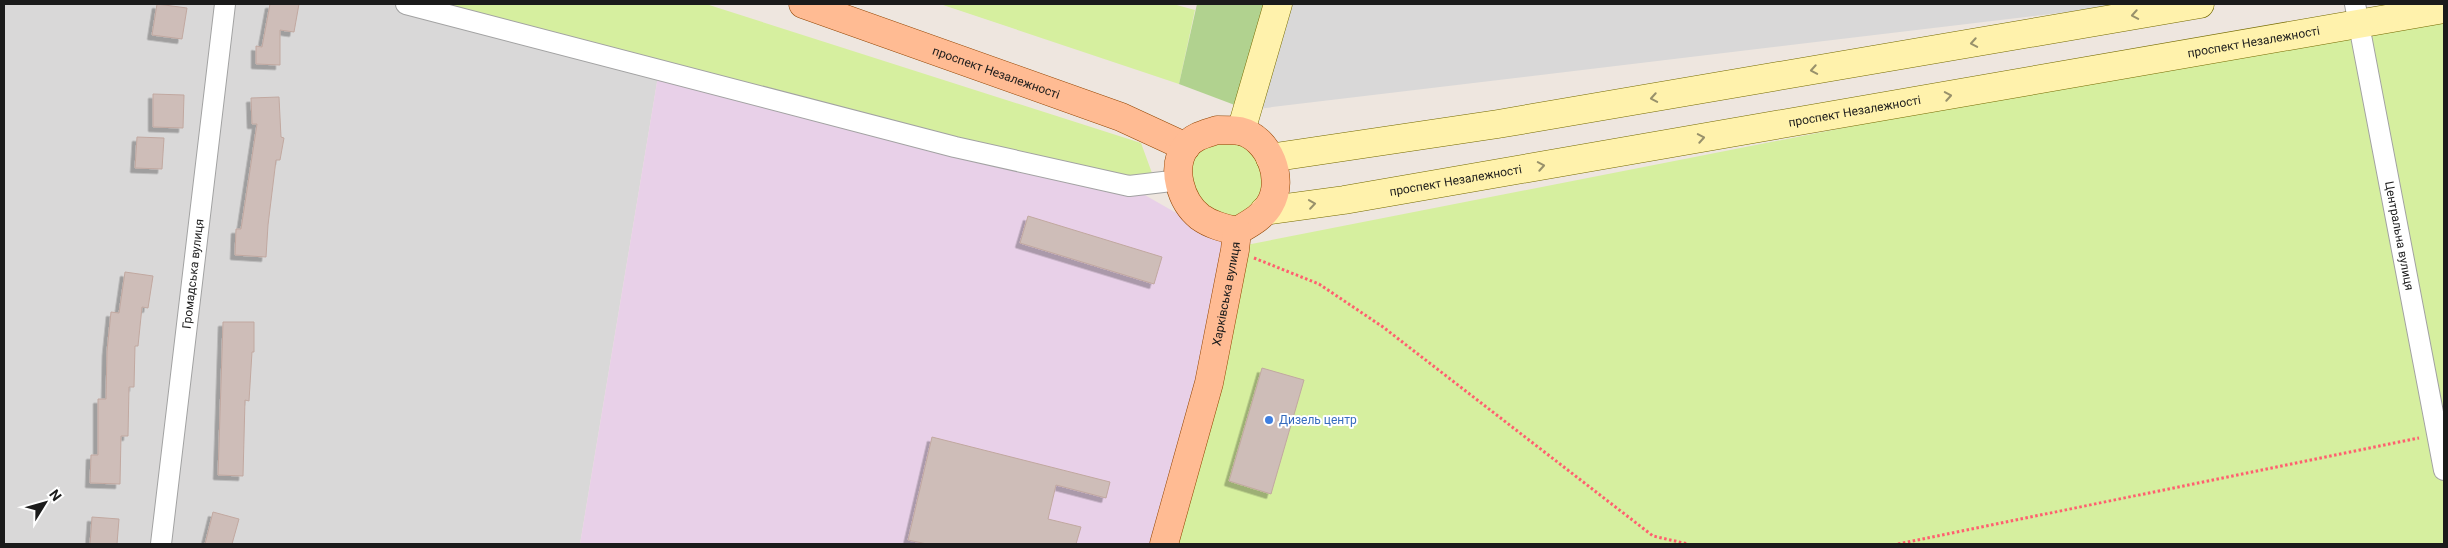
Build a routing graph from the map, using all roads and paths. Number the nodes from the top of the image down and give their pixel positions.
1 (225, 4) edge
2 (406, 4) edge
3 (803, 4) edge
4 (1278, 4) edge
5 (2200, 4) edge
6 (834, 9) edge
7 (2444, 9) edge
8 (2357, 15) edge
9 (1241, 131) junction
10 (1186, 147) junction
11 (1270, 158) junction
12 (1180, 180) junction
13 (1264, 212) junction
14 (1236, 240) junction
15 (2437, 434) junction
16 (2444, 470) edge
17 (161, 544) edge
18 (1164, 544) edge
19 (1688, 544) edge
20 (1898, 544) edge

1 - 17 street, Громадська вулиця
2 - 12 street
3 - 6 main road, проспект Незалежності
4 - 9 street
5 -> 11 street
6 - 10 main road, проспект Незалежності
7 - 8 street, проспект Незалежності
13 -> 8 street, проспект Незалежності
8 - 15 street, Центральна вулиця
9 - 10 main road
9 - 11 main road, Харківська вулиця
10 - 12 main road
11 - 13 main road, Харківська вулиця
12 - 14 main road
13 - 14 main road, Харківська вулиця
14 - 18 main road, Харківська вулиця
14 - 19 path
15 - 16 street, Центральна вулиця
15 - 20 path

